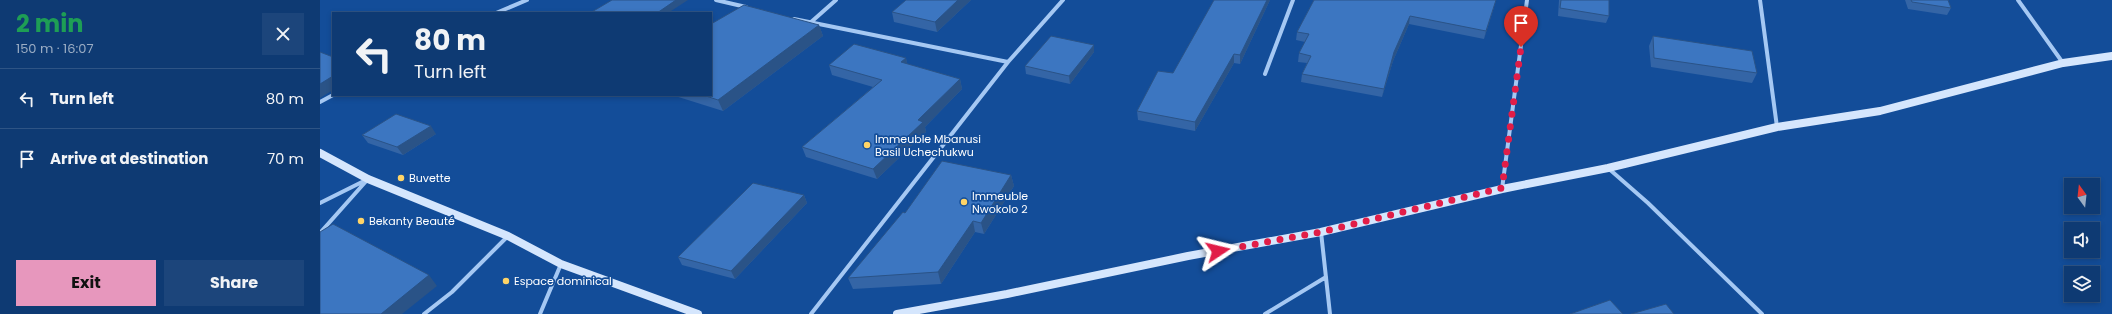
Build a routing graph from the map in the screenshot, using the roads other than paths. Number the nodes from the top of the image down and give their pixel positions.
1 (527, 0) edge
2 (716, 0) edge
3 (836, 0) edge
4 (1063, 0) edge
5 (1292, 0) edge
6 (1527, 0) edge
7 (1760, 0) edge
8 (2018, 0) edge
9 (752, 9) edge
10 (498, 12) edge
11 (788, 17) edge
12 (810, 22) junction
13 (2112, 56) edge
14 (1008, 62) junction
15 (2063, 63) junction
16 (1265, 74) dead end
17 (332, 96) edge
18 (320, 102) edge
19 (1777, 127) junction
20 (320, 153) edge
21 (1608, 168) junction
22 (368, 179) junction
23 (1502, 188) junction
24 (320, 203) edge
25 (1321, 232) junction
26 (320, 233) edge
27 (508, 236) junction
28 (561, 264) junction
29 (1326, 277) junction
30 (424, 314) edge
31 (540, 314) edge
32 (698, 314) edge
33 (811, 314) edge
34 (897, 314) edge
35 (1265, 314) edge
36 (1330, 314) edge
37 (1762, 314) edge

1 - 10 street
2 - 9 street
3 - 12 street
4 - 14 street
5 - 16 street
6 - 23 street
7 - 19 street
8 - 15 street
11 - 12 street
12 - 14 street
13 - 15 street
14 - 33 street
15 - 19 street
17 - 18 street
19 - 21 street
20 - 22 street
21 - 23 street
21 - 37 street
22 - 24 street
22 - 26 street
22 - 27 street
23 - 25 street
25 - 29 street
25 - 34 street
27 - 28 street
27 - 30 street
28 - 31 street
28 - 32 street
29 - 35 street
29 - 36 street

